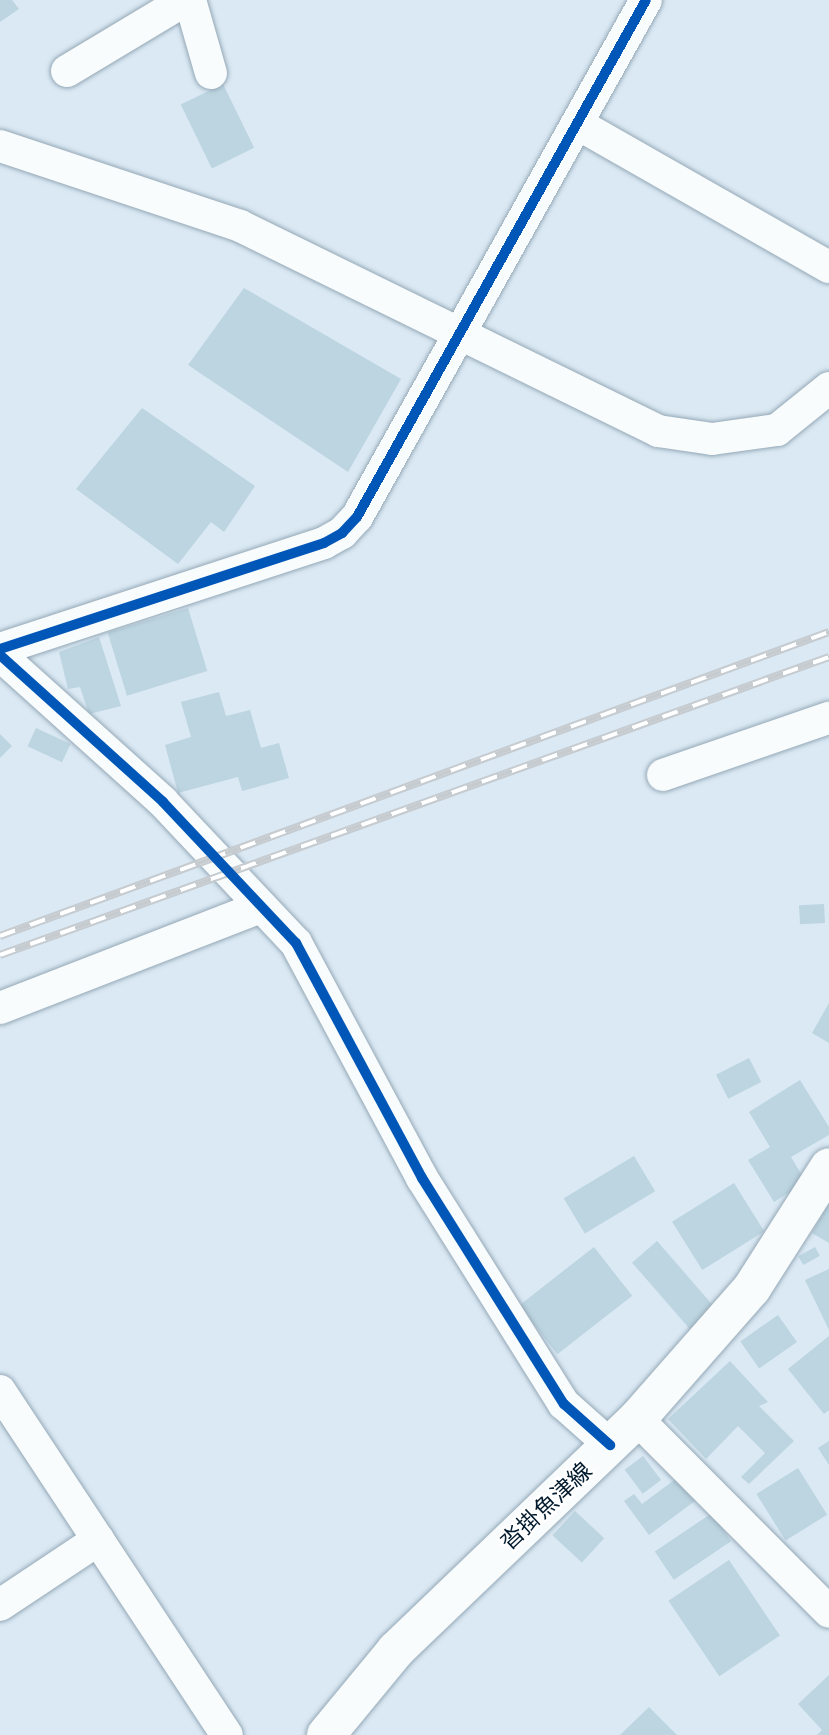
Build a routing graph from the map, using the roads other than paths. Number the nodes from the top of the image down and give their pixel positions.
1 (188, 0) edge
2 (646, 0) edge
3 (66, 71) dead end
4 (211, 73) dead end
5 (578, 124) junction
6 (0, 146) edge
7 (829, 267) edge
8 (458, 332) junction
9 (829, 388) edge
10 (0, 649) edge
11 (0, 655) edge
12 (829, 718) edge
13 (663, 775) dead end
14 (261, 907) junction
15 (0, 1007) edge
16 (829, 1167) edge
17 (0, 1391) edge
18 (623, 1432) junction
19 (98, 1539) junction
20 (0, 1605) edge
21 (829, 1612) edge
22 (227, 1735) edge
23 (327, 1735) edge

1 - 3 street
1 - 4 street
2 - 5 street
5 - 7 street
5 - 8 street
6 - 8 street
8 - 9 street
8 - 10 street
11 - 14 street
12 - 13 street
14 - 15 street
14 - 18 street
16 - 18 main road, 沓掛魚津線
17 - 19 street
18 - 21 street
18 - 23 main road, 沓掛魚津線
19 - 20 street
19 - 22 street

